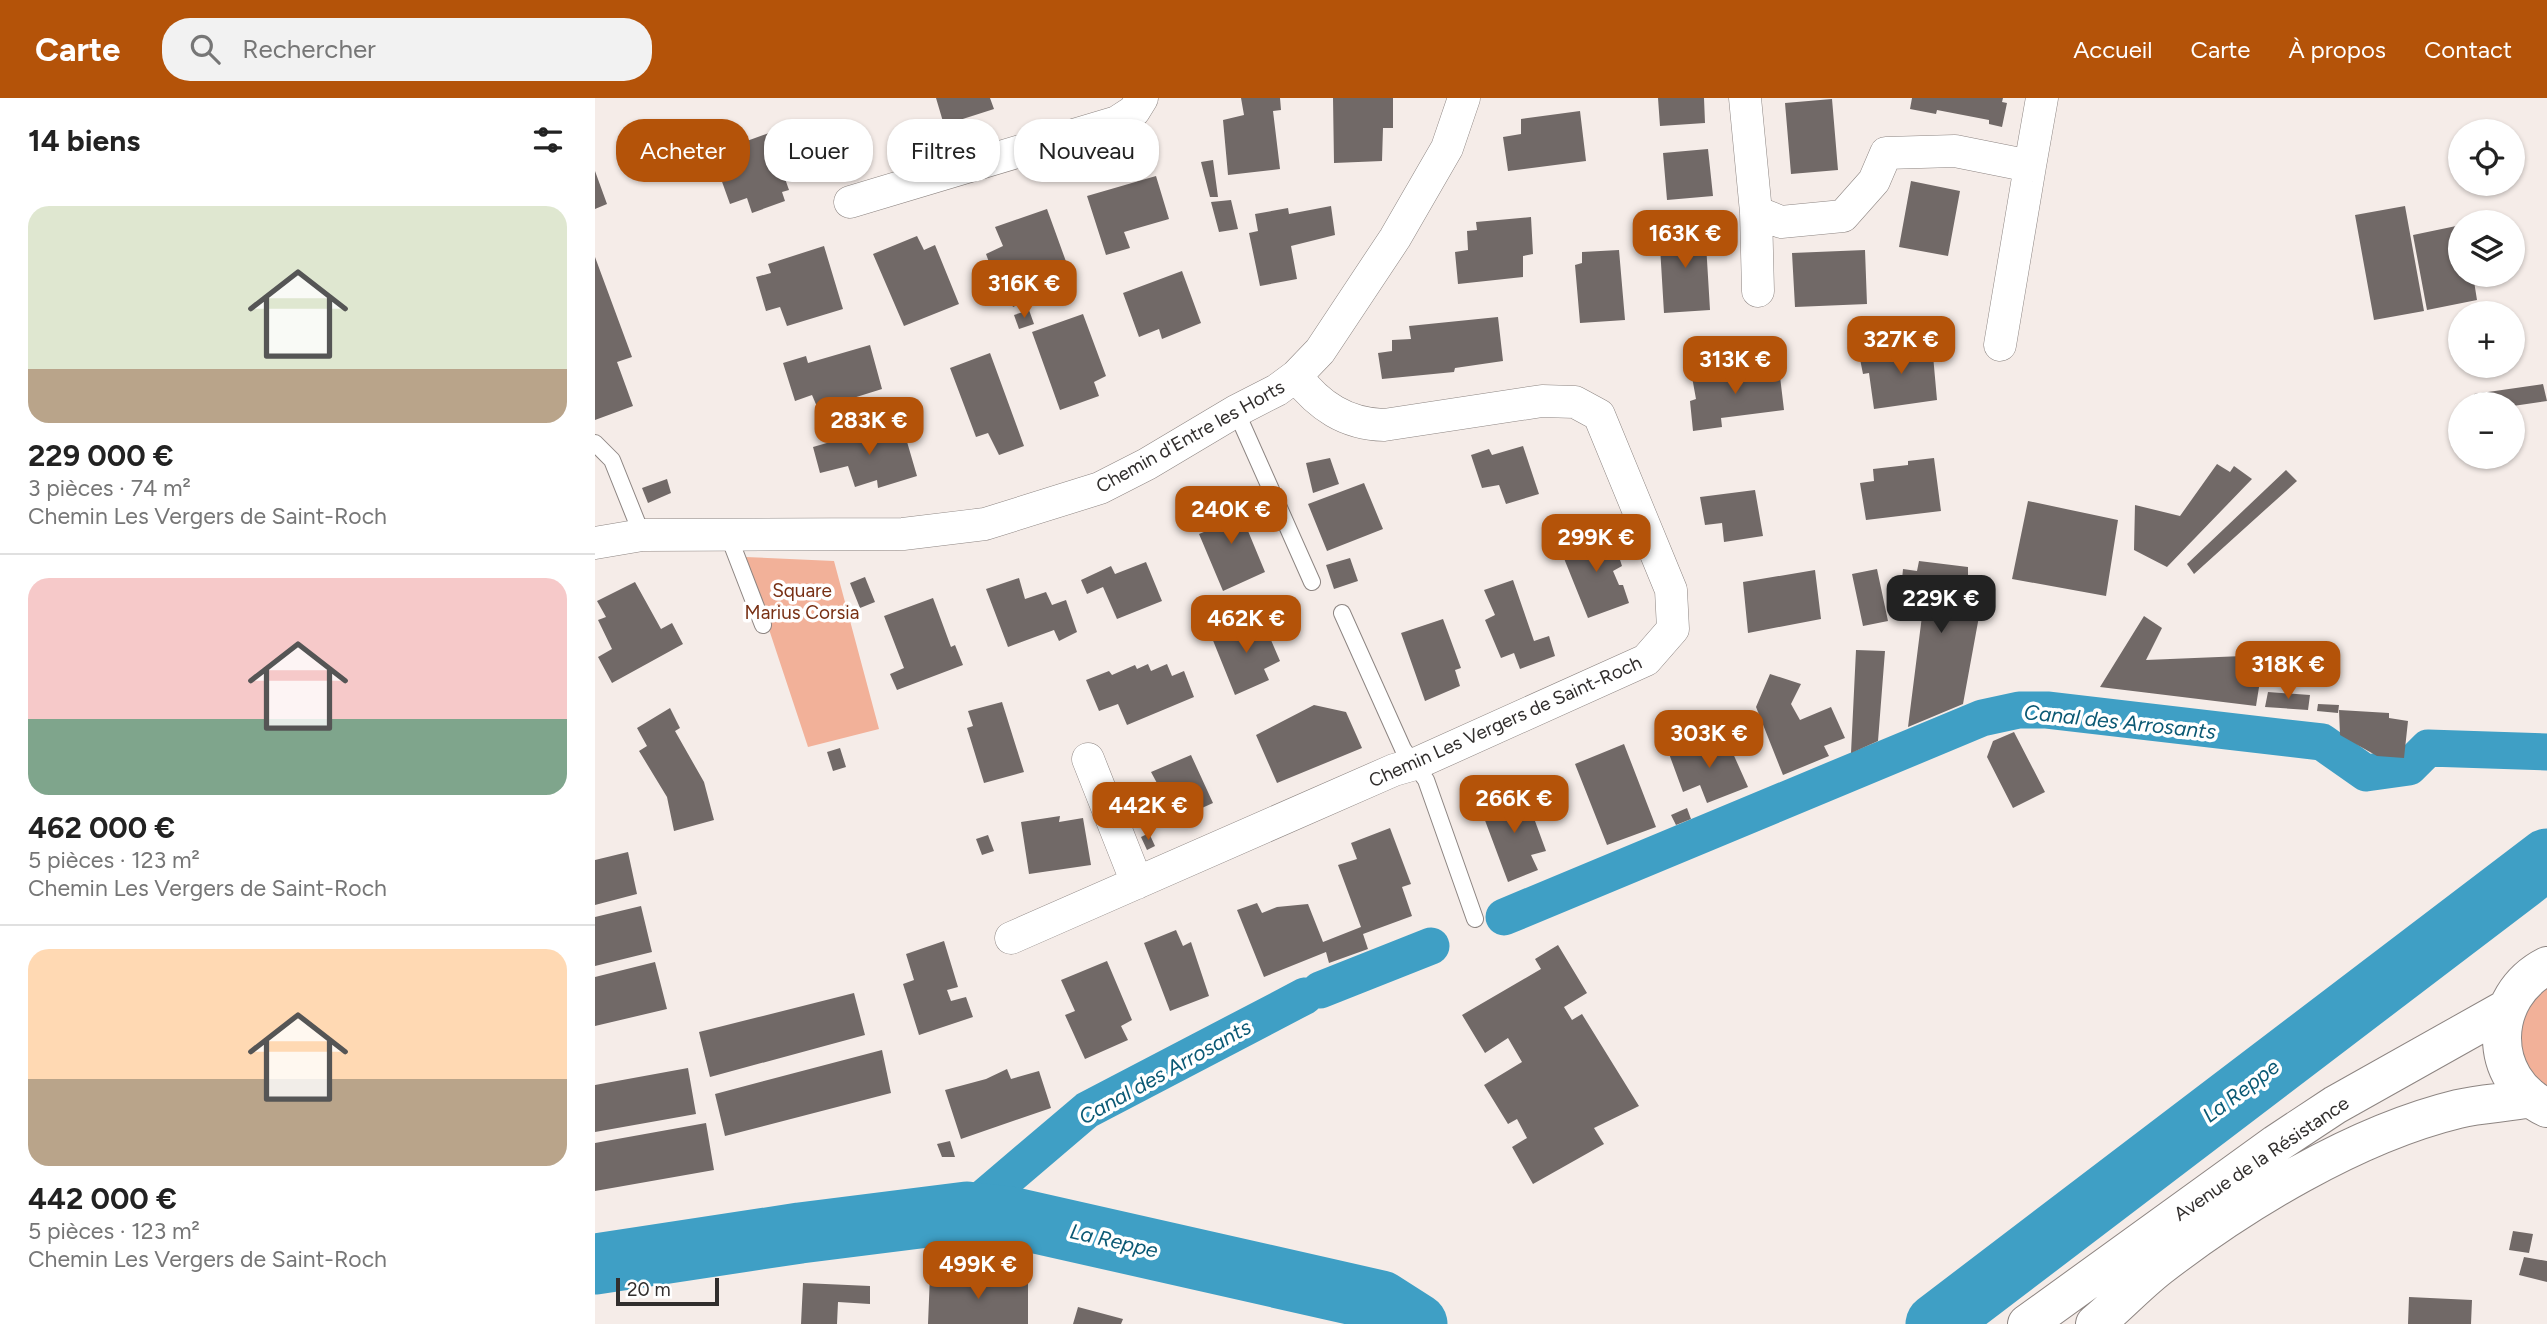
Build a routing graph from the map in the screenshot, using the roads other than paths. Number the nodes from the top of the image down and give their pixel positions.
1 (1142, 98) edge
2 (1464, 98) edge
3 (1745, 98) edge
4 (2042, 98) edge
5 (2030, 166) junction
6 (850, 202) dead end
7 (1756, 212) junction
8 (1758, 290) dead end
9 (2000, 345) dead end
10 (1296, 376) junction
11 (1236, 411) junction
12 (595, 443) edge
13 (642, 535) junction
14 (729, 537) junction
15 (595, 543) edge
16 (1312, 582) dead end
17 (1342, 613) dead end
18 (763, 625) dead end
19 (1088, 759) dead end
20 (1415, 764) junction
21 (1137, 883) junction
22 (1475, 919) dead end
23 (1011, 938) dead end
24 (2547, 966) edge
25 (2506, 1009) junction
26 (2539, 1103) edge
27 (2027, 1324) edge
28 (2095, 1324) edge

1 - 6 street
2 - 10 street, Chemin d'Entre les Horts
3 - 7 street
4 - 5 street
5 - 7 street
5 - 9 street
7 - 8 street
10 - 11 street, Chemin d'Entre les Horts
10 - 20 street, Chemin Les Vergers de Saint-Roch
11 - 14 street, Chemin d'Entre les Horts
11 - 16 lane
12 - 13 lane
13 - 14 street, Chemin d'Entre les Horts
13 - 15 street, Chemin d'Entre les Horts
14 - 18 lane
17 - 20 lane
19 - 21 street
20 - 21 street, Chemin Les Vergers de Saint-Roch
20 - 22 lane
21 - 23 street, Chemin Les Vergers de Saint-Roch
24 - 25 main road
25 - 26 main road
25 - 27 main road, Avenue de la Résistance
26 - 28 main road, Avenue de la Résistance

